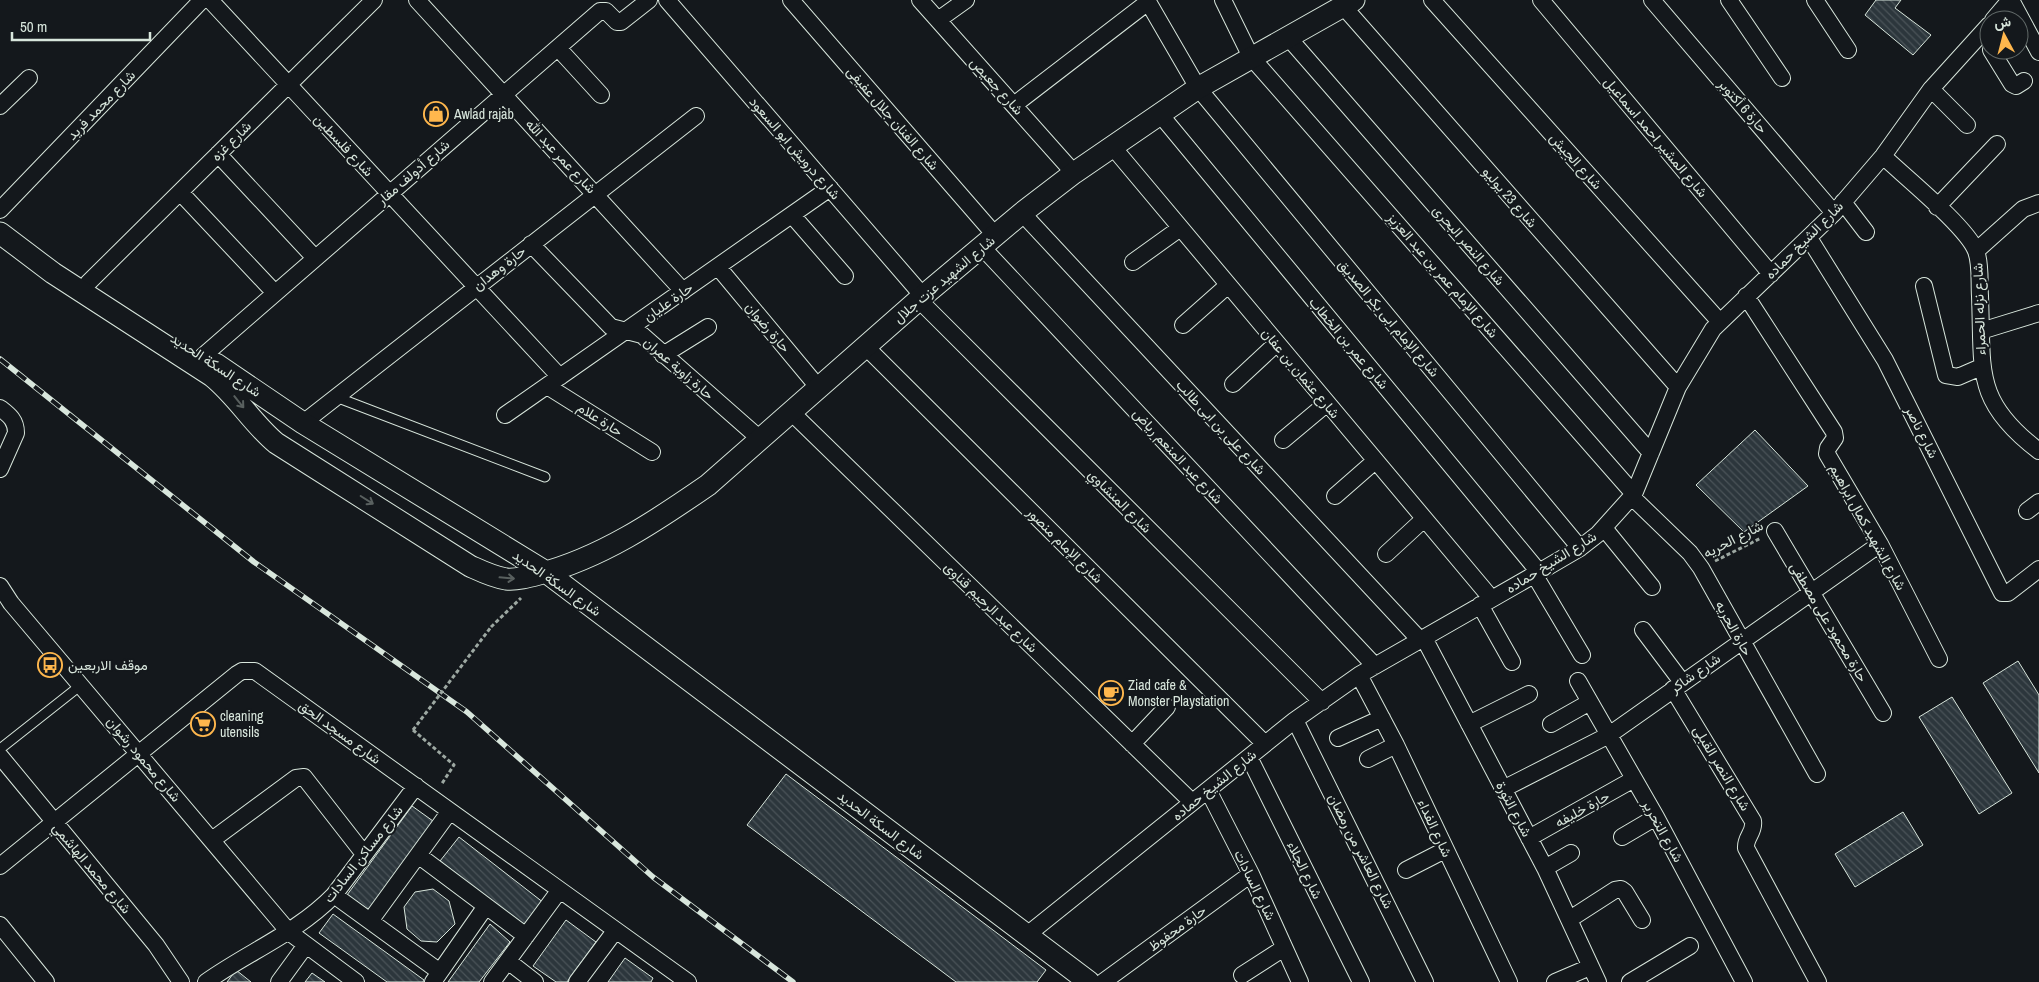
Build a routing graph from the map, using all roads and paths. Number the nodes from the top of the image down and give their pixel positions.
1 (202, 0) edge
2 (210, 0) edge
3 (374, 0) edge
4 (417, 0) edge
5 (649, 0) edge
6 (667, 0) edge
7 (791, 0) edge
8 (920, 0) edge
9 (966, 0) edge
10 (1224, 0) edge
11 (1432, 0) edge
12 (1541, 0) edge
13 (1652, 0) edge
14 (1729, 0) edge
15 (1814, 0) edge
16 (2011, 0) edge
17 (1147, 1) edge
18 (1339, 5) edge
19 (2002, 10) edge
20 (938, 20) junction
21 (1287, 36) junction
22 (1979, 42) edge
23 (558, 48) junction
24 (1848, 50) dead end
25 (2039, 52) edge
26 (1251, 57) junction
27 (1997, 60) edge
28 (29, 78) dead end
29 (1782, 78) dead end
30 (2024, 81) dead end
31 (288, 85) junction
32 (1198, 88) junction
33 (1931, 89) junction
34 (503, 94) junction
35 (601, 94) dead end
36 (1014, 105) junction
37 (0, 106) edge
38 (1159, 113) junction
39 (696, 116) dead end
40 (1967, 125) dead end
41 (1997, 144) dead end
42 (1112, 146) junction
43 (218, 154) junction
44 (1883, 156) junction
45 (1074, 173) junction
46 (830, 188) junction
47 (180, 192) junction
48 (389, 193) junction
49 (596, 194) junction
50 (2039, 203) edge
51 (1937, 207) junction
52 (1838, 208) junction
53 (0, 210) edge
54 (1022, 213) junction
55 (792, 215) junction
56 (0, 219) edge
57 (1179, 229) junction
58 (1866, 232) dead end
59 (0, 233) edge
60 (1809, 238) junction
61 (988, 241) junction
62 (531, 244) junction
63 (1976, 251) junction
64 (316, 258) junction
65 (1133, 262) dead end
66 (718, 267) junction
67 (1771, 274) junction
68 (845, 276) dead end
69 (88, 283) junction
70 (1227, 286) junction
71 (1924, 286) dead end
72 (475, 287) junction
73 (684, 291) junction
74 (275, 294) junction
75 (1746, 296) junction
76 (921, 298) junction
77 (2039, 313) edge
78 (1720, 322) junction
79 (1183, 325) dead end
80 (708, 327) dead end
81 (626, 331) junction
82 (1981, 332) junction
83 (1277, 343) junction
84 (865, 346) junction
85 (663, 355) junction
86 (204, 356) junction
87 (1981, 367) junction
88 (553, 382) junction
89 (1233, 384) dead end
90 (818, 387) junction
91 (1678, 387) junction
92 (336, 397) junction
93 (1326, 404) junction
94 (0, 408) edge
95 (790, 411) junction
96 (505, 416) dead end
97 (303, 423) junction
98 (759, 438) junction
99 (1283, 440) dead end
100 (2039, 451) edge
101 (652, 452) dead end
102 (1651, 453) junction
103 (1375, 461) junction
104 (0, 469) edge
105 (546, 477) dead end
106 (1633, 495) junction
107 (1335, 496) dead end
108 (1424, 519) junction
109 (1604, 528) junction
110 (1775, 531) joint
111 (1880, 544) junction
112 (1580, 548) junction
113 (1386, 554) dead end
114 (1701, 568) junction
115 (2039, 569) edge
116 (546, 572) junction
117 (1536, 573) junction
118 (0, 586) edge
119 (1652, 587) dead end
120 (1812, 592) junction
121 (520, 598) dead end
122 (1485, 602) junction
123 (1643, 630) dead end
124 (1422, 639) junction
125 (1741, 641) junction
126 (1582, 655) dead end
127 (1940, 659) dead end
128 (1512, 662) dead end
129 (1375, 666) junction
130 (1359, 676) junction
131 (1578, 680) dead end
132 (81, 685) junction
133 (1678, 686) junction
134 (1529, 694) dead end
135 (1322, 702) junction
136 (1590, 702) junction
137 (1167, 707) dead end
138 (1883, 714) dead end
139 (1382, 718) junction
140 (1295, 720) junction
141 (1469, 724) junction
142 (1551, 724) dead end
143 (1608, 735) junction
144 (1338, 738) dead end
145 (1132, 744) junction
146 (1265, 744) junction
147 (1396, 745) junction
148 (0, 749) edge
149 (139, 753) junction
150 (0, 756) edge
151 (1249, 757) junction
152 (1368, 759) dead end
153 (1817, 774) dead end
154 (1634, 780) junction
155 (416, 786) junction
156 (1503, 789) junction
157 (1208, 790) junction
158 (432, 798) junction
159 (1192, 802) junction
160 (450, 811) junction
161 (1656, 817) junction
162 (54, 822) junction
163 (1529, 838) junction
164 (1622, 838) dead end
165 (212, 840) junction
166 (1445, 850) junction
167 (1571, 853) dead end
168 (364, 854) junction
169 (418, 855) junction
170 (0, 866) edge
171 (1545, 868) junction
172 (1406, 870) dead end
173 (1251, 874) junction
174 (559, 891) junction
175 (334, 894) junction
176 (486, 906) junction
177 (1570, 919) junction
178 (1642, 920) dead end
179 (370, 921) junction
180 (0, 926) edge
181 (615, 931) junction
182 (289, 932) junction
183 (1027, 935) junction
184 (526, 936) junction
185 (306, 945) junction
186 (1690, 946) dead end
187 (1284, 948) junction
188 (508, 961) junction
189 (1590, 967) junction
190 (1242, 975) dead end
191 (436, 977) edge
192 (670, 978) edge
193 (46, 982) edge
194 (181, 982) edge
195 (206, 982) edge
196 (279, 982) edge
197 (356, 982) edge
198 (492, 982) edge
199 (535, 982) edge
200 (577, 982) edge
201 (688, 982) edge
202 (1089, 982) edge
203 (1103, 982) edge
204 (1300, 982) edge
205 (1361, 982) edge
206 (1425, 982) edge
207 (1509, 982) edge
208 (1555, 982) edge
209 (1598, 982) edge
210 (1630, 982) edge
211 (1744, 982) edge
212 (1818, 982) edge

1 - 53 street, شارع محمد فريد
2 - 31 street, شارع فلسطين
3 - 31 street, شارع غزه
4 - 34 street, شارع عمر عبد الله
5 - 23 street, شارع أدولف مقار
6 - 46 street, شارع درويش ابو السعود
7 - 61 street, شارع الفنان جلال عفيفى
8 - 20 street, شارع جعيص
9 - 20 street
10 - 26 street, شارع الإمام عمر بن عبد العزيز
11 - 78 street, شارع الجيش
12 - 67 street, شارع المشير احمد اسماعيل
13 - 52 street, حارة 6 أكتوبر
14 - 29 street
15 - 24 street
16 - 19 street
16 - 25 street
17 - 32 street, شارع الإمام ابى بكر الصديق
17 - 36 street
18 - 21 street, شارع الشهيد عزت جلال
18 - 91 street, شارع 23 يوليو
20 - 36 street, شارع جعيص
21 - 26 street, شارع الشهيد عزت جلال
21 - 102 street, شارع النصر البحرى
22 - 33 street, شارع الشيخ حماده
23 - 34 street, شارع أدولف مقار
23 - 35 street
26 - 32 street, شارع الشهيد عزت جلال
26 - 106 street, شارع الإمام عمر بن عبد العزيز
27 - 30 street
28 - 37 street
31 - 43 street, شارع غزه
31 - 48 street, شارع فلسطين
32 - 38 street, شارع الشهيد عزت جلال
32 - 112 street, شارع الإمام ابى بكر الصديق
33 - 40 street
33 - 44 street, شارع الشيخ حماده
34 - 48 street, شارع أدولف مقار
34 - 49 street, شارع عمر عبد الله
36 - 45 street, شارع جعيص
38 - 42 street, شارع الشهيد عزت جلال
38 - 117 street, شارع عمر بن الخطاب
39 - 49 street, حارة وهدان
41 - 51 street
42 - 45 street, شارع الشهيد عزت جلال
42 - 57 street, شارع عثمان بن عفان
43 - 47 street, شارع غزه
43 - 64 street
44 - 51 street, شارع نزله الحمراء
44 - 52 street, شارع الشيخ حماده
45 - 54 street, شارع الشهيد عزت جلال
46 - 55 street, حارة عليان
46 - 76 street, شارع درويش ابو السعود
47 - 69 street, شارع غزه
47 - 74 street
48 - 64 street, شارع أدولف مقار
48 - 72 street, شارع فلسطين
49 - 62 street, حارة وهدان
49 - 73 street, شارع عمر عبد الله
50 - 63 street
51 - 63 street, شارع نزله الحمراء
52 - 58 street, حارة 6 أكتوبر
52 - 60 street, شارع الشيخ حماده
54 - 61 street, شارع الشهيد عزت جلال
54 - 124 street, شارع على بن ابى طالب
55 - 66 street, حارة عليان
55 - 68 street
56 - 69 street, شارع السكة الحديد
57 - 65 street
57 - 70 street, شارع عثمان بن عفان
59 -> 116 street, شارع الشهيد عزت جلال
60 - 67 street, شارع الشيخ حماده
60 - 115 street, شارع ناصر
61 - 76 street, شارع الشهيد عزت جلال
61 - 129 street, شارع عبد المنعم رياض
62 - 72 street, حارة وهدان
62 - 81 street, حارة زاوية عمران
63 - 82 street, شارع نزله الحمراء
64 - 74 street, شارع أدولف مقار
66 - 73 street, حارة عليان
66 - 90 street, حارة رضوان
67 - 75 street, شارع الشيخ حماده
69 - 86 street, شارع السكة الحديد
70 - 79 street
70 - 83 street, شارع عثمان بن عفان
71 - 87 street
72 - 88 street, شارع فلسطين
72 - 92 street, حارة وهدان
73 - 81 street, حارة عليان
74 - 86 street, شارع أدولف مقار
75 - 78 street, شارع الشيخ حماده
75 - 111 street, شارع الشهيد كمال ابراهيم
76 - 84 street, شارع الشهيد عزت جلال
76 - 135 street, شارع المنشاوي
77 - 82 street
78 - 91 street, شارع الشيخ حماده
80 - 85 street
81 - 85 street, حارة زاوية عمران
81 - 88 street, حارة عليان
82 - 87 street, شارع نزله الحمراء
83 - 89 street
83 - 93 street, شارع عثمان بن عفان
84 - 90 street, شارع الشهيد عزت جلال
84 - 146 street, شارع الإمام منصور
85 - 98 street, حارة زاوية عمران
86 - 97 street, شارع السكة الحديد
87 - 100 street, شارع نزله الحمراء
88 - 96 street, حارة عليان
88 - 101 street, حارة علام
90 - 95 street, شارع الشهيد عزت جلال
91 - 102 street, شارع الشيخ حماده
92 - 97 street, حارة وهدان
92 - 105 lane
93 - 99 street
93 - 103 street, شارع عثمان بن عفان
94 - 104 street
95 - 98 street, شارع الشهيد عزت جلال
95 - 145 street, شارع عبد الرحيم قناوى
97 - 116 street, شارع السكة الحديد
98 - 116 street, شارع الشهيد عزت جلال
102 - 106 street, شارع الشيخ حماده
103 - 107 street
103 - 108 street, شارع عثمان بن عفان
106 - 109 street, شارع الشيخ حماده
106 - 114 street, حارة الحريه
108 - 113 street
108 - 122 street, شارع عثمان بن عفان
109 - 112 street, شارع الشيخ حماده
109 - 119 street
110 - 114 path, شارع الحريه
110 - 120 street, حارة محمود على مصطفى
111 - 120 street, شارع شاكر
111 - 127 street, شارع الشهيد كمال ابراهيم
112 - 117 street, شارع الشيخ حماده
114 - 125 street, حارة الحريه
116 - 183 street, شارع السكة الحديد
117 - 122 street, شارع الشيخ حماده
117 - 126 street, شارع عمر بن الخطاب
118 - 132 street, شارع محمود رشوان
120 - 125 street, شارع شاكر
120 - 138 street, حارة محمود على مصطفى
121 - 158 path, bridge
122 - 124 street, شارع الشيخ حماده
122 - 128 street, شارع عثمان بن عفان
123 - 133 street, شارع النصر القبلى
124 - 129 street, شارع الشيخ حماده
124 - 141 street, شارع الثورة
125 - 133 street, شارع شاكر
125 - 153 street, حارة الحريه
129 - 130 street, شارع الشيخ حماده
130 - 135 street, شارع الشيخ حماده
130 - 139 street, شارع الفداء
131 - 136 street, شارع التحرير
132 - 148 lane
132 - 149 street, شارع محمود رشوان
133 - 143 street, شارع شاكر
133 - 212 street, شارع النصر القبلى
134 - 141 street
135 - 140 street, شارع الشيخ حماده
136 - 142 street
136 - 143 street, شارع التحرير
137 - 145 street
139 - 144 street
139 - 147 street, شارع الفداء
140 - 146 street, شارع الشيخ حماده
140 - 206 street, شارع العاشر من رمضان
141 - 156 street, شارع الثورة
143 - 154 street, شارع التحرير
143 - 156 street, شارع شاكر
145 - 159 street, شارع عبد الرحيم قناوى
146 - 151 street, شارع الشيخ حماده
147 - 152 street
147 - 166 street, شارع الفداء
149 - 155 street, شارع مسجد الحق
149 - 162 street, شارع مسجد الحق
149 - 165 street, شارع محمود رشوان
150 - 162 street, شارع محمد الهاشمي
151 - 157 street, شارع الشيخ حماده
151 - 205 street, شارع الجلاء
154 - 161 street, شارع التحرير
154 - 163 street, حارة خليفه
155 - 158 street, شارع مسجد الحق
155 - 168 street, شارع مساكن السادات
156 - 163 street, شارع الثورة
157 - 159 street, شارع الشيخ حماده
157 - 173 street, شارع السادات
158 - 160 street, شارع مسجد الحق
159 - 183 street, شارع الشيخ حماده
160 - 169 street
160 - 174 street, شارع مسجد الحق
161 - 164 street
161 - 211 street, شارع التحرير
162 - 170 street, شارع مسجد الحق
162 - 194 street, شارع محمد الهاشمي
163 - 171 street, شارع الثورة
165 - 168 street
165 - 182 street, شارع محمود رشوان
166 - 172 street
166 - 207 street, شارع الفداء
167 - 171 street
168 - 175 street, شارع مساكن السادات
169 - 176 street
169 - 179 street
171 - 177 street, شارع الثورة
173 - 187 street, شارع السادات
173 - 203 street, حارة محفوظ
174 - 181 street, شارع مسجد الحق
174 - 184 street
175 - 179 street
175 - 182 street, شارع مساكن السادات
176 - 184 street
176 - 191 street
177 - 178 street
177 - 189 street, شارع الثورة
179 - 191 street
180 - 193 street
181 - 192 street, شارع مسجد الحق
181 - 200 street
182 - 185 street, شارع محمود رشوان
182 - 195 street, شارع مساكن السادات
183 - 202 street, شارع السكة الحديد
184 - 188 street
185 - 196 street
185 - 197 street, شارع محمود رشوان
186 - 210 street
187 - 190 street
187 - 204 street, شارع السادات
188 - 198 street
188 - 199 street
189 - 208 street
189 - 209 street, شارع الثورة
192 - 201 street, شارع مسجد الحق

